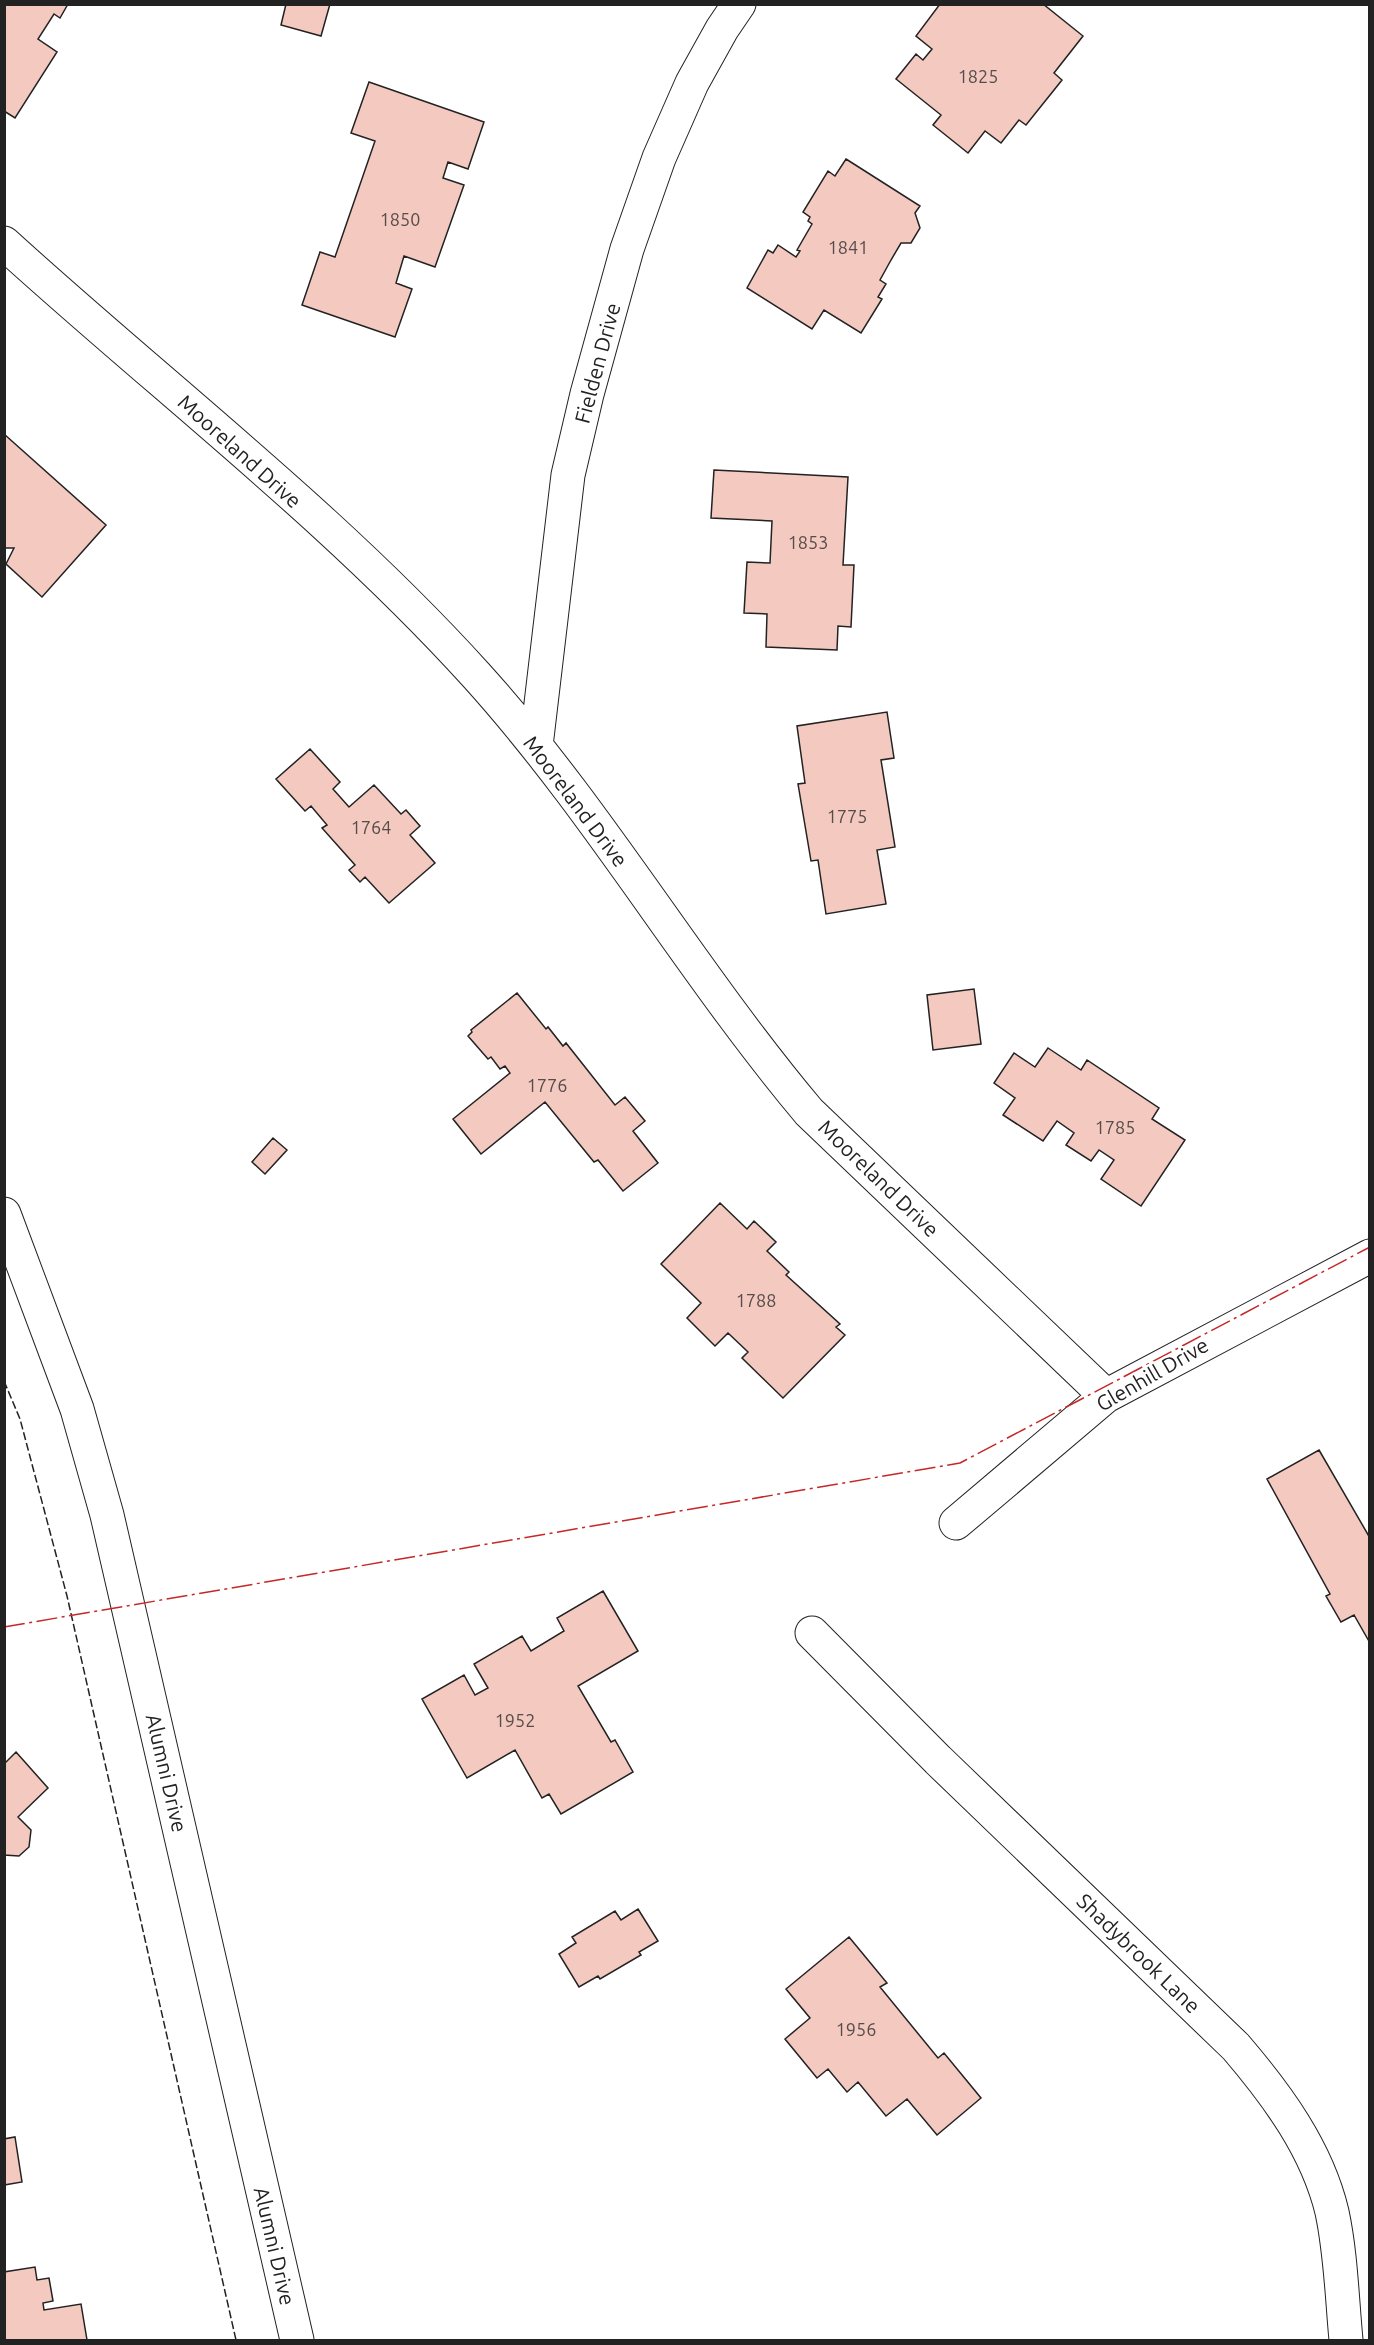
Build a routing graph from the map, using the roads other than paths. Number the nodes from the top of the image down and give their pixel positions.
1 (739, 4) edge
2 (4, 243) edge
3 (536, 746) junction
4 (4, 1214) edge
5 (1370, 1256) edge
6 (1106, 1396) junction
7 (956, 1523) dead end
8 (812, 1633) dead end
9 (297, 2340) edge
10 (1346, 2340) edge

1 - 3 street, Fielden Drive
2 - 3 street, Mooreland Drive
3 - 6 street, Mooreland Drive
4 - 9 street, Alumni Drive
5 - 6 street, Glenhill Drive
6 - 7 street, Glenhill Drive
8 - 10 street, Shadybrook Lane

